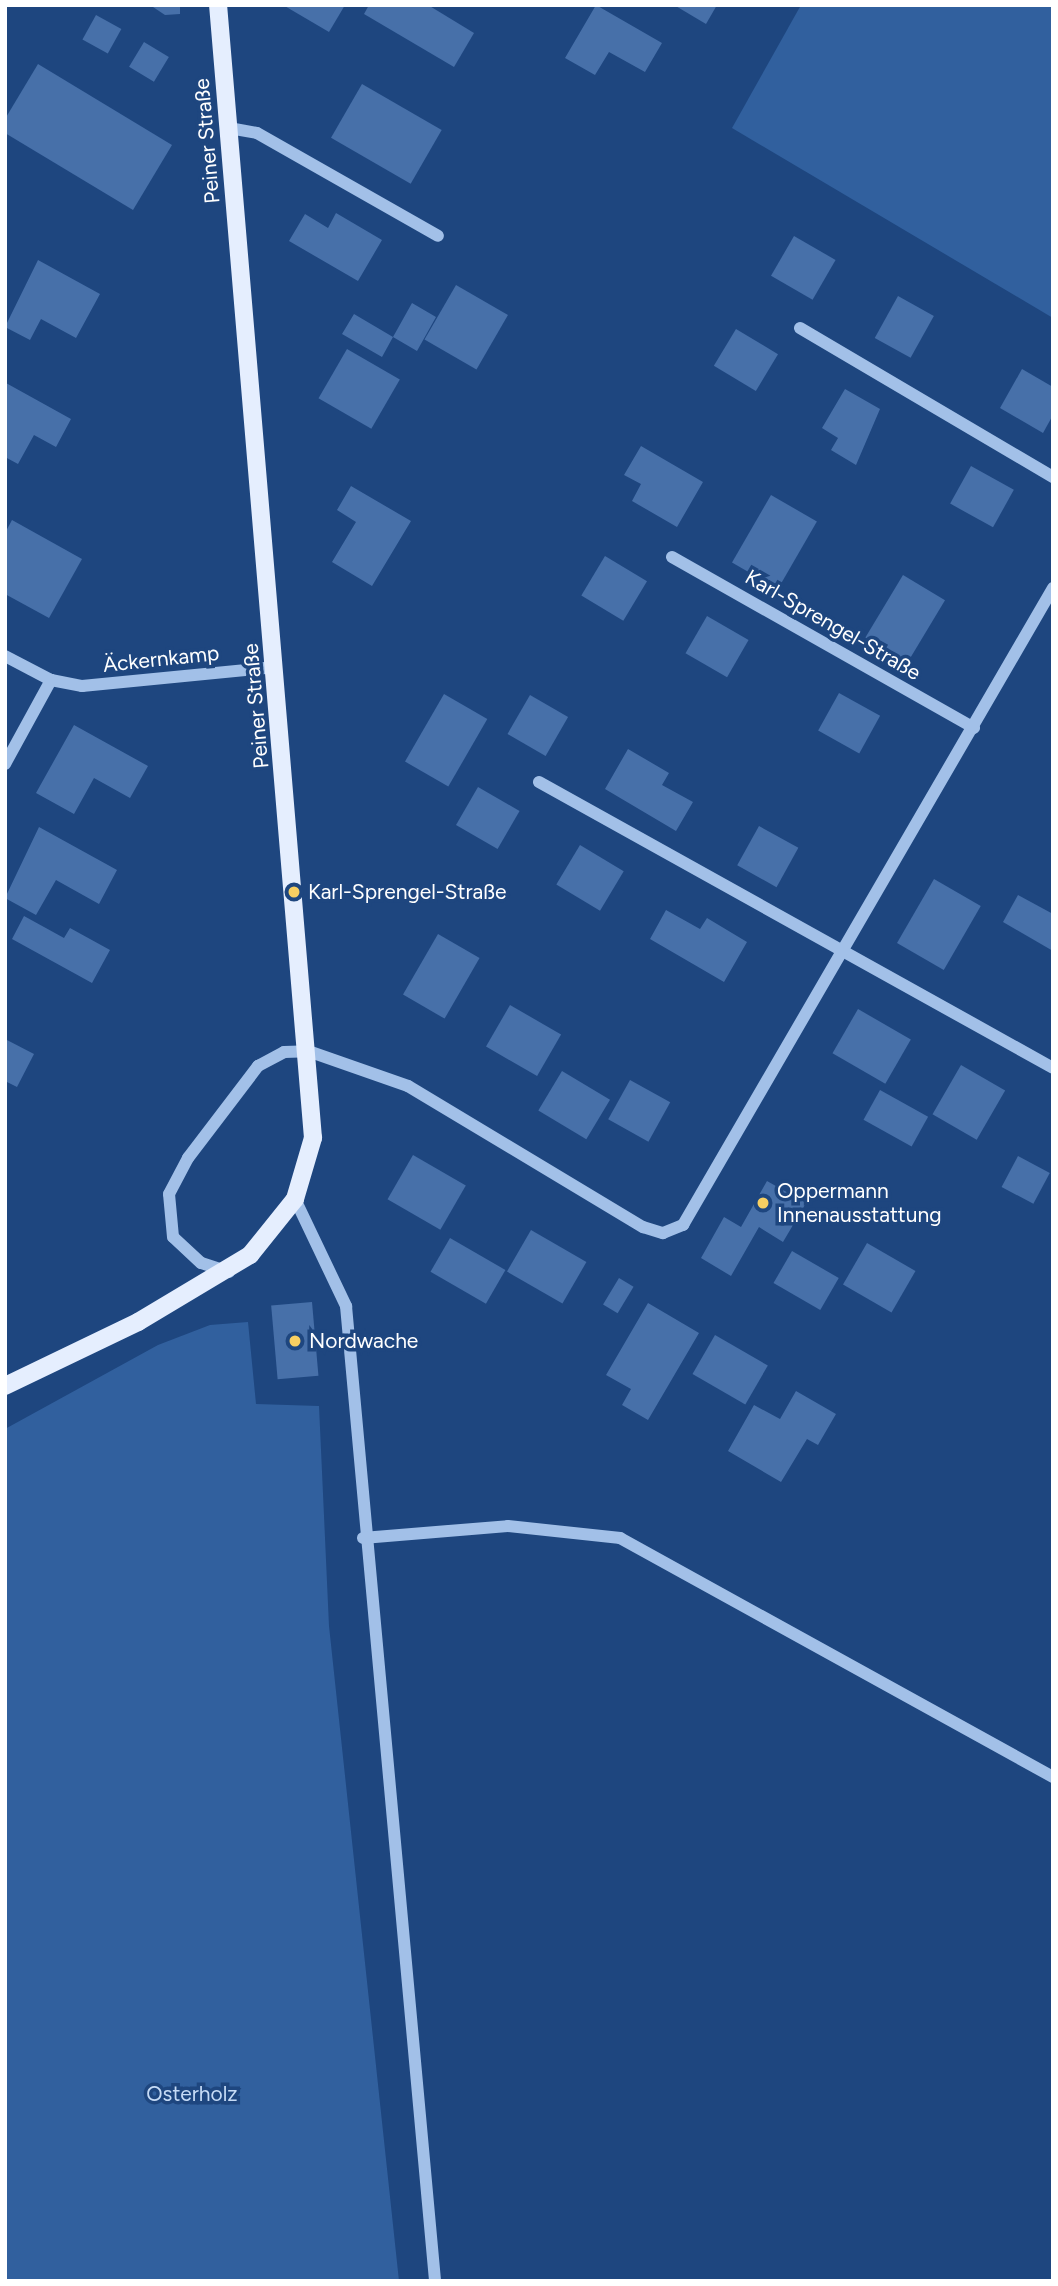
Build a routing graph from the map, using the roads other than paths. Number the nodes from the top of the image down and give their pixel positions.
1 (218, 5) edge
2 (229, 128) junction
3 (438, 236) dead end
4 (800, 328) dead end
5 (1053, 477) edge
6 (673, 556) dead end
7 (1053, 589) edge
8 (5, 656) edge
9 (275, 667) junction
10 (51, 680) junction
11 (974, 728) junction
12 (5, 764) edge
13 (538, 782) dead end
14 (844, 951) junction
15 (308, 1051) junction
16 (1053, 1068) edge
17 (295, 1199) junction
18 (229, 1272) junction
19 (5, 1385) edge
20 (363, 1538) junction
21 (1053, 1777) edge
22 (435, 2281) edge

1 - 2 main road, Peiner Straße
2 - 3 street
2 - 9 main road, Peiner Straße
4 - 5 street
6 - 11 street, Karl-Sprengel-Straße
7 - 11 street
8 - 10 street, Äckernkamp
9 - 10 street, Äckernkamp
9 - 15 main road, Peiner Straße
10 - 12 street
11 - 14 street
13 - 14 street
14 - 15 street
14 - 16 street
15 - 17 main road, Peiner Straße
15 - 18 street
17 - 18 main road, Peiner Straße
17 - 20 street
18 - 19 main road, Peiner Straße
20 - 21 street
20 - 22 street

